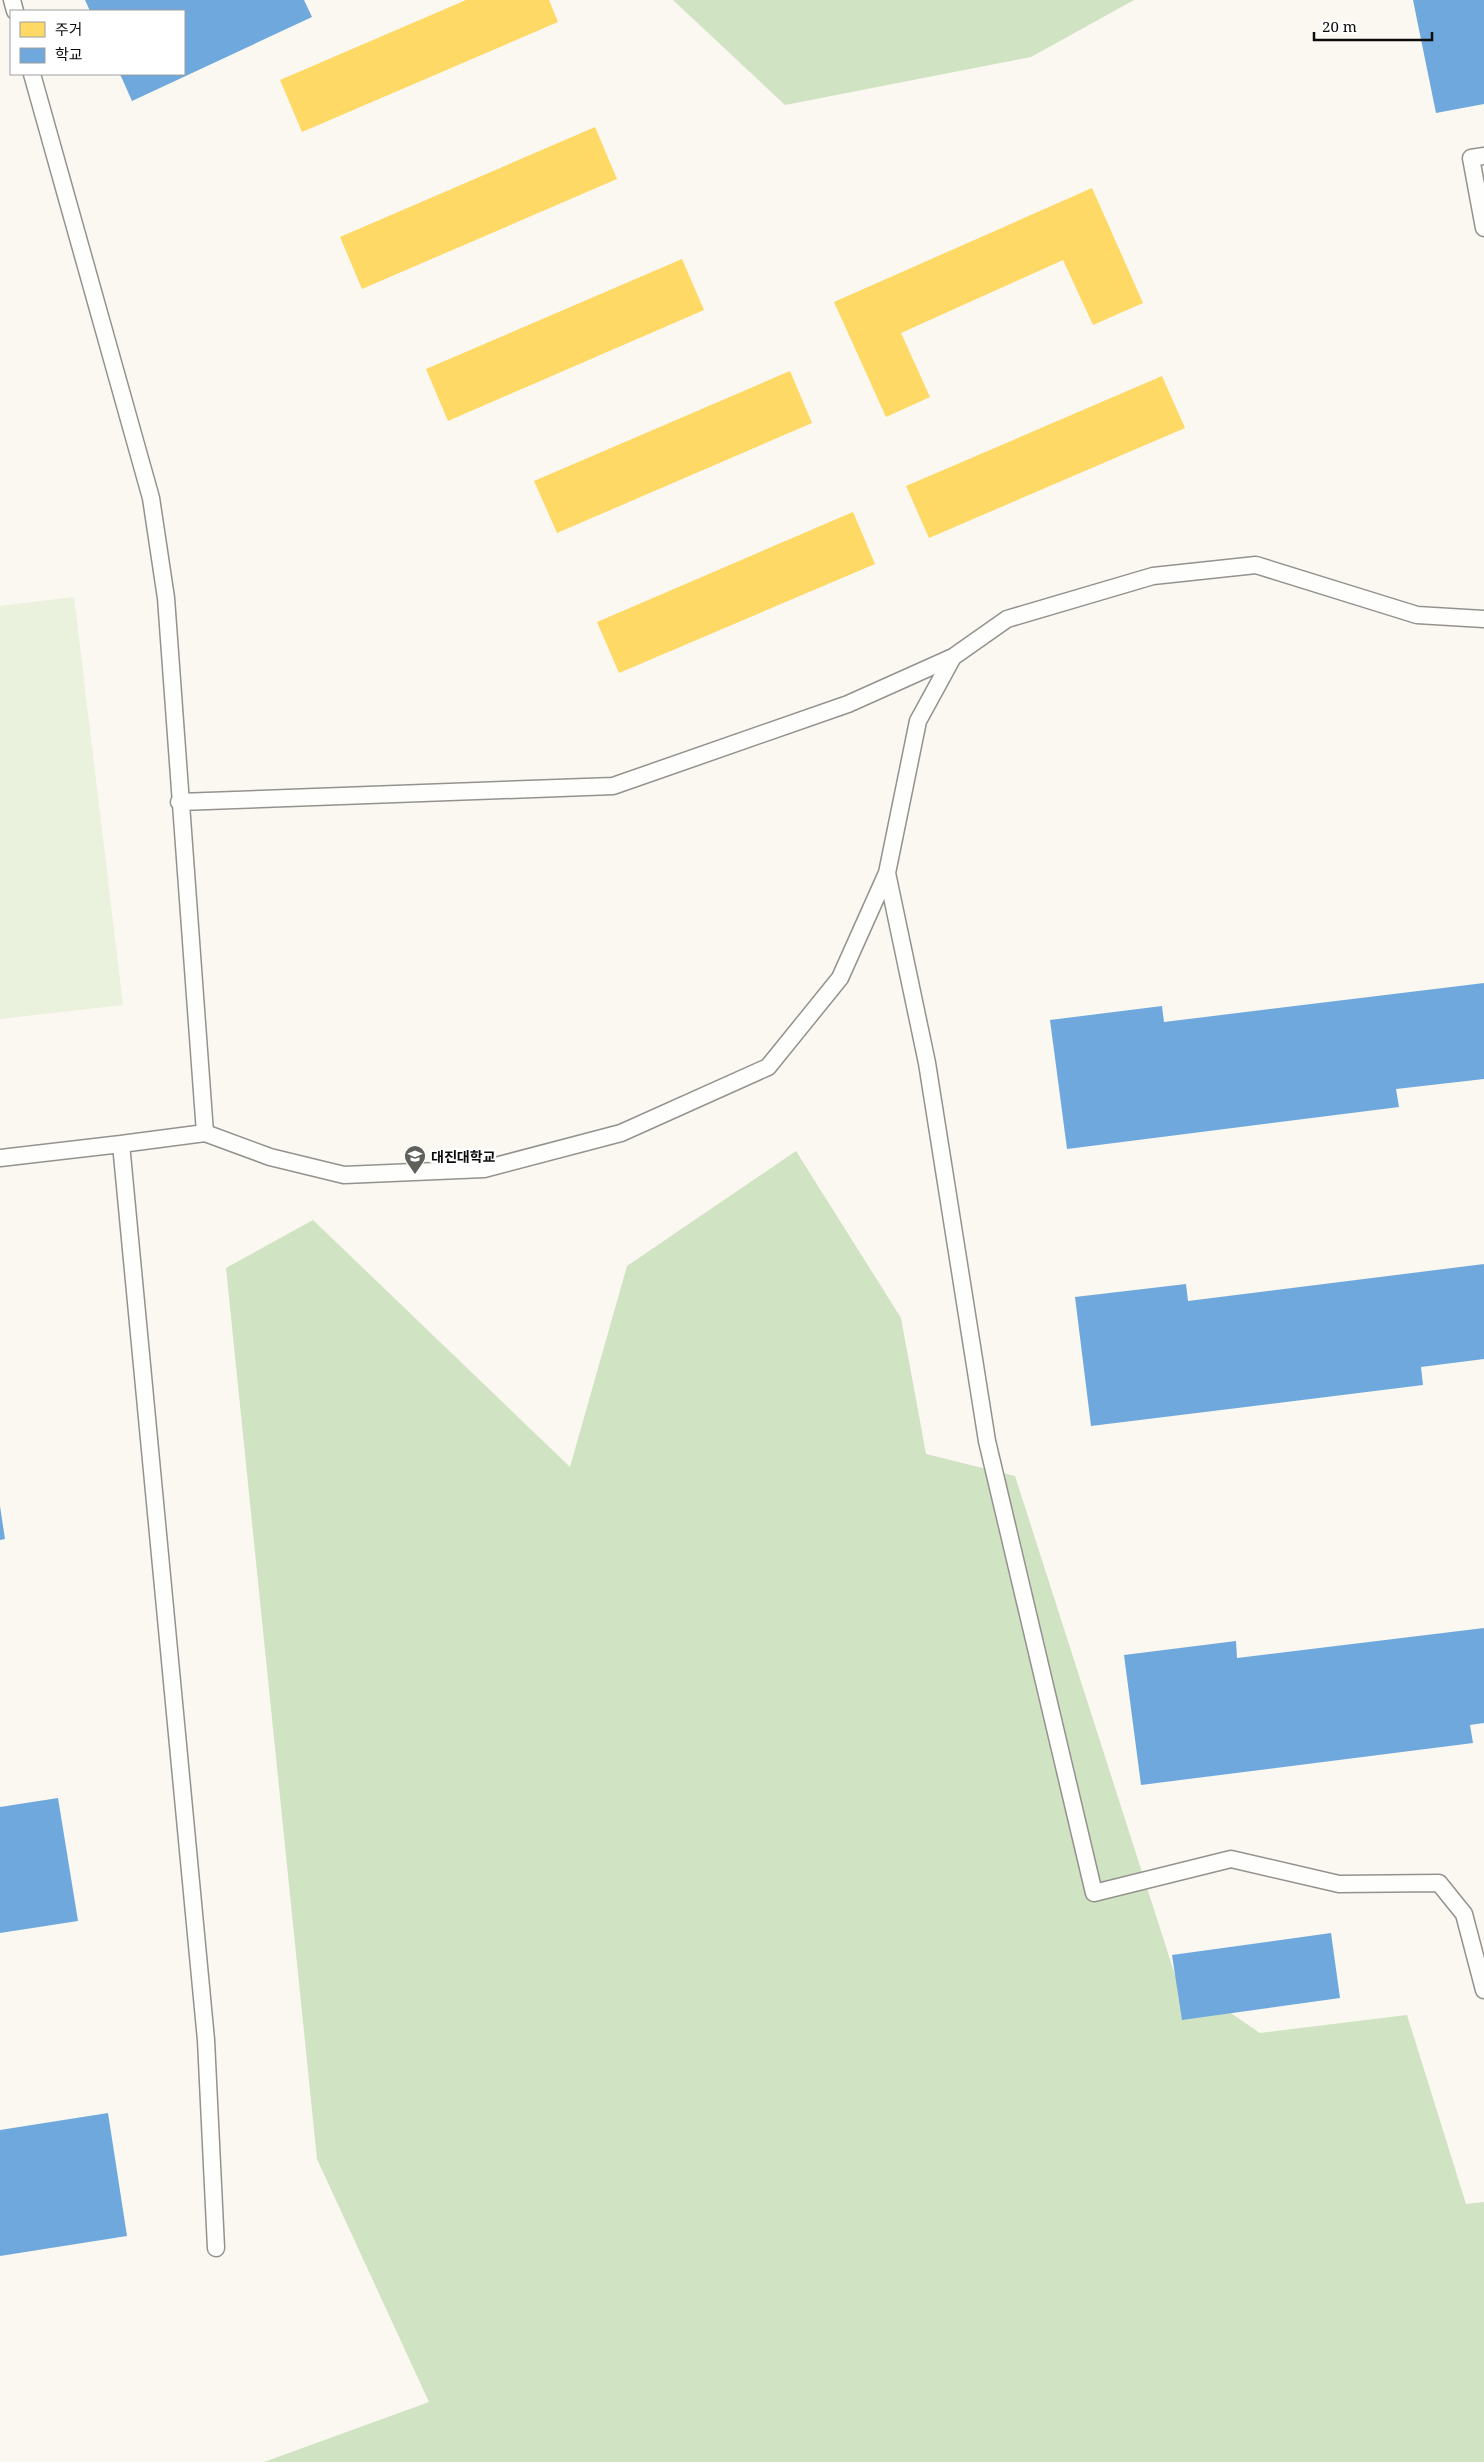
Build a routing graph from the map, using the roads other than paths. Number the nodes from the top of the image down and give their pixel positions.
1 (32, 75) edge
2 (1484, 156) edge
3 (1484, 228) edge
4 (1484, 619) edge
5 (953, 657) junction
6 (179, 802) junction
7 (887, 873) junction
8 (205, 1133) junction
9 (121, 1144) junction
10 (0, 1158) edge
11 (1484, 1990) edge
12 (216, 2248) dead end

1 - 6 lane
2 - 3 lane
4 - 5 lane
5 - 6 lane
5 - 7 lane
6 - 8 lane
7 - 8 lane
7 - 11 lane
8 - 9 lane
9 - 10 lane
9 - 12 lane

